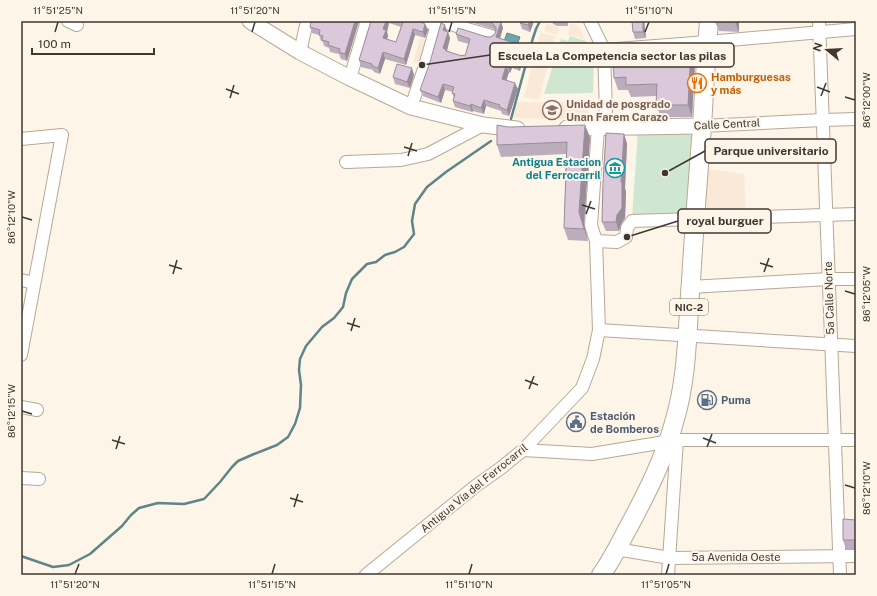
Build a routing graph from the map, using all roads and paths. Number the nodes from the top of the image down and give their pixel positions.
1 (250, 21) edge
2 (307, 21) edge
3 (367, 21) edge
4 (424, 21) edge
5 (590, 21) edge
6 (709, 21) edge
7 (438, 22) edge
8 (819, 26) edge
9 (856, 29) edge
10 (491, 36) edge
11 (707, 42) junction
12 (604, 50) junction
13 (300, 52) junction
14 (350, 78) junction
15 (411, 107) junction
16 (856, 119) edge
17 (822, 120) junction
18 (483, 125) junction
19 (702, 126) junction
20 (598, 128) junction
21 (528, 129) edge
22 (551, 129) edge
23 (21, 139) edge
24 (346, 162) dead end
25 (856, 214) edge
26 (826, 215) junction
27 (695, 220) junction
28 (596, 241) junction
29 (829, 279) junction
30 (856, 279) edge
31 (21, 280) edge
32 (34, 283) junction
33 (690, 287) junction
34 (599, 330) junction
35 (688, 336) junction
36 (831, 345) junction
37 (856, 346) edge
38 (21, 355) edge
39 (21, 407) edge
40 (36, 410) dead end
41 (835, 440) junction
42 (856, 440) edge
43 (673, 441) junction
44 (523, 450) junction
45 (21, 478) edge
46 (39, 479) dead end
47 (616, 549) junction
48 (856, 556) edge
49 (839, 557) junction
50 (670, 558) junction
51 (366, 575) edge
52 (601, 575) edge
53 (668, 575) edge
54 (840, 575) edge

1 - 13 main road
2 - 13 street
3 - 14 street
4 - 7 street
5 - 12 street, Antigua Vía del Ferrocarril
6 - 11 highway, NIC-2
7 - 10 street
7 - 15 street
8 - 9 street
8 - 11 street
8 - 17 street, 5a Calle Norte
11 - 12 street
11 - 19 highway, NIC-2
12 - 20 street, Antigua Vía del Ferrocarril
13 - 14 main road
14 - 15 main road
15 - 18 main road
16 - 17 street, Calle Central
17 - 19 street, Calle Central
17 - 26 street, 5a Calle Norte
18 - 21 main road
18 - 24 street
19 - 20 main road, Calle Central
19 - 27 highway, NIC-2
20 - 22 main road, Calle Central
20 - 28 street, Antigua Vía del Ferrocarril
23 - 32 street
25 - 26 street
26 - 27 street
26 - 29 street, 5a Calle Norte
27 - 28 street
27 - 33 highway, NIC-2
28 - 34 street, Antigua Vía del Ferrocarril
29 - 30 street
29 - 33 street
29 - 36 street, 5a Calle Norte
31 - 32 street
32 - 38 street
33 - 35 highway, NIC-2
34 - 35 street
34 - 44 street, Antigua Vía del Ferrocarril
35 - 36 street
35 - 43 highway, NIC-2
36 - 37 street
36 - 41 street, 5a Calle Norte
39 - 40 street
41 - 42 street
41 - 43 street
41 - 49 street, 5a Calle Norte
43 - 44 street
43 - 47 highway, NIC-2
43 - 50 street
44 - 51 street, Antigua Vía del Ferrocarril
45 - 46 street
47 - 50 street, 5a Avenida Oeste
47 - 52 highway, NIC-2
48 - 49 street, 5a Avenida Oeste
49 - 50 street, 5a Avenida Oeste
49 - 54 street, 5a Calle Norte
50 - 53 street

